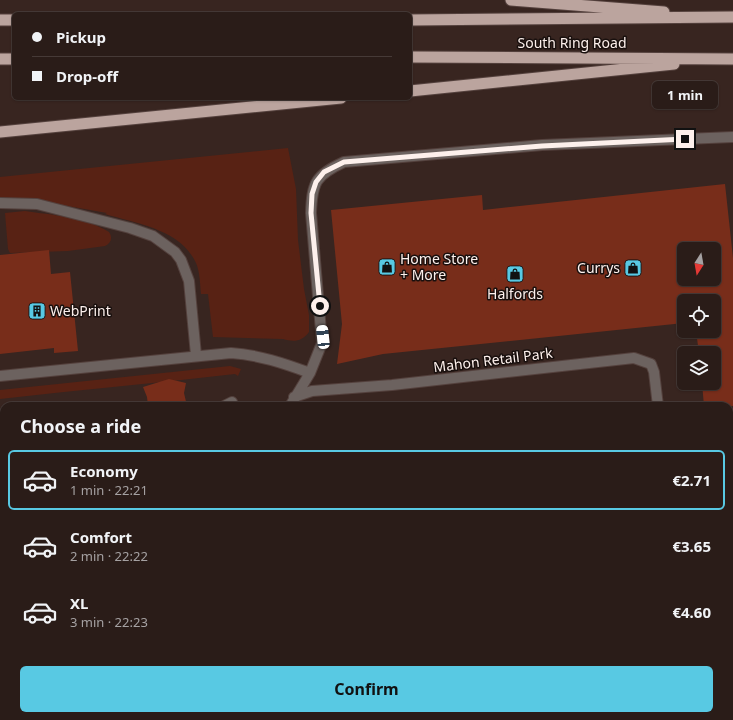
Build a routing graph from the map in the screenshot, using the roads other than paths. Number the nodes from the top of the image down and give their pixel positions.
1 (511, 0) edge
2 (733, 17) edge
3 (0, 20) edge
4 (12, 20) edge
5 (412, 20) edge
6 (412, 57) edge
7 (0, 59) edge
8 (12, 59) edge
9 (730, 59) edge
10 (412, 91) edge
11 (321, 100) edge
12 (0, 132) edge
13 (733, 137) edge
14 (0, 203) edge
15 (196, 355) junction
16 (310, 373) junction
17 (0, 376) edge
18 (292, 401) edge
19 (658, 402) edge

1 - 2 highway
2 - 5 highway, South Ring Road
3 - 4 highway
6 - 9 highway, South Ring Road
7 - 8 highway
9 - 10 highway
11 - 12 highway
13 - 16 lane
14 - 15 lane
15 - 16 lane
15 - 17 lane
16 - 18 lane
18 - 19 lane, Mahon Retail Park

